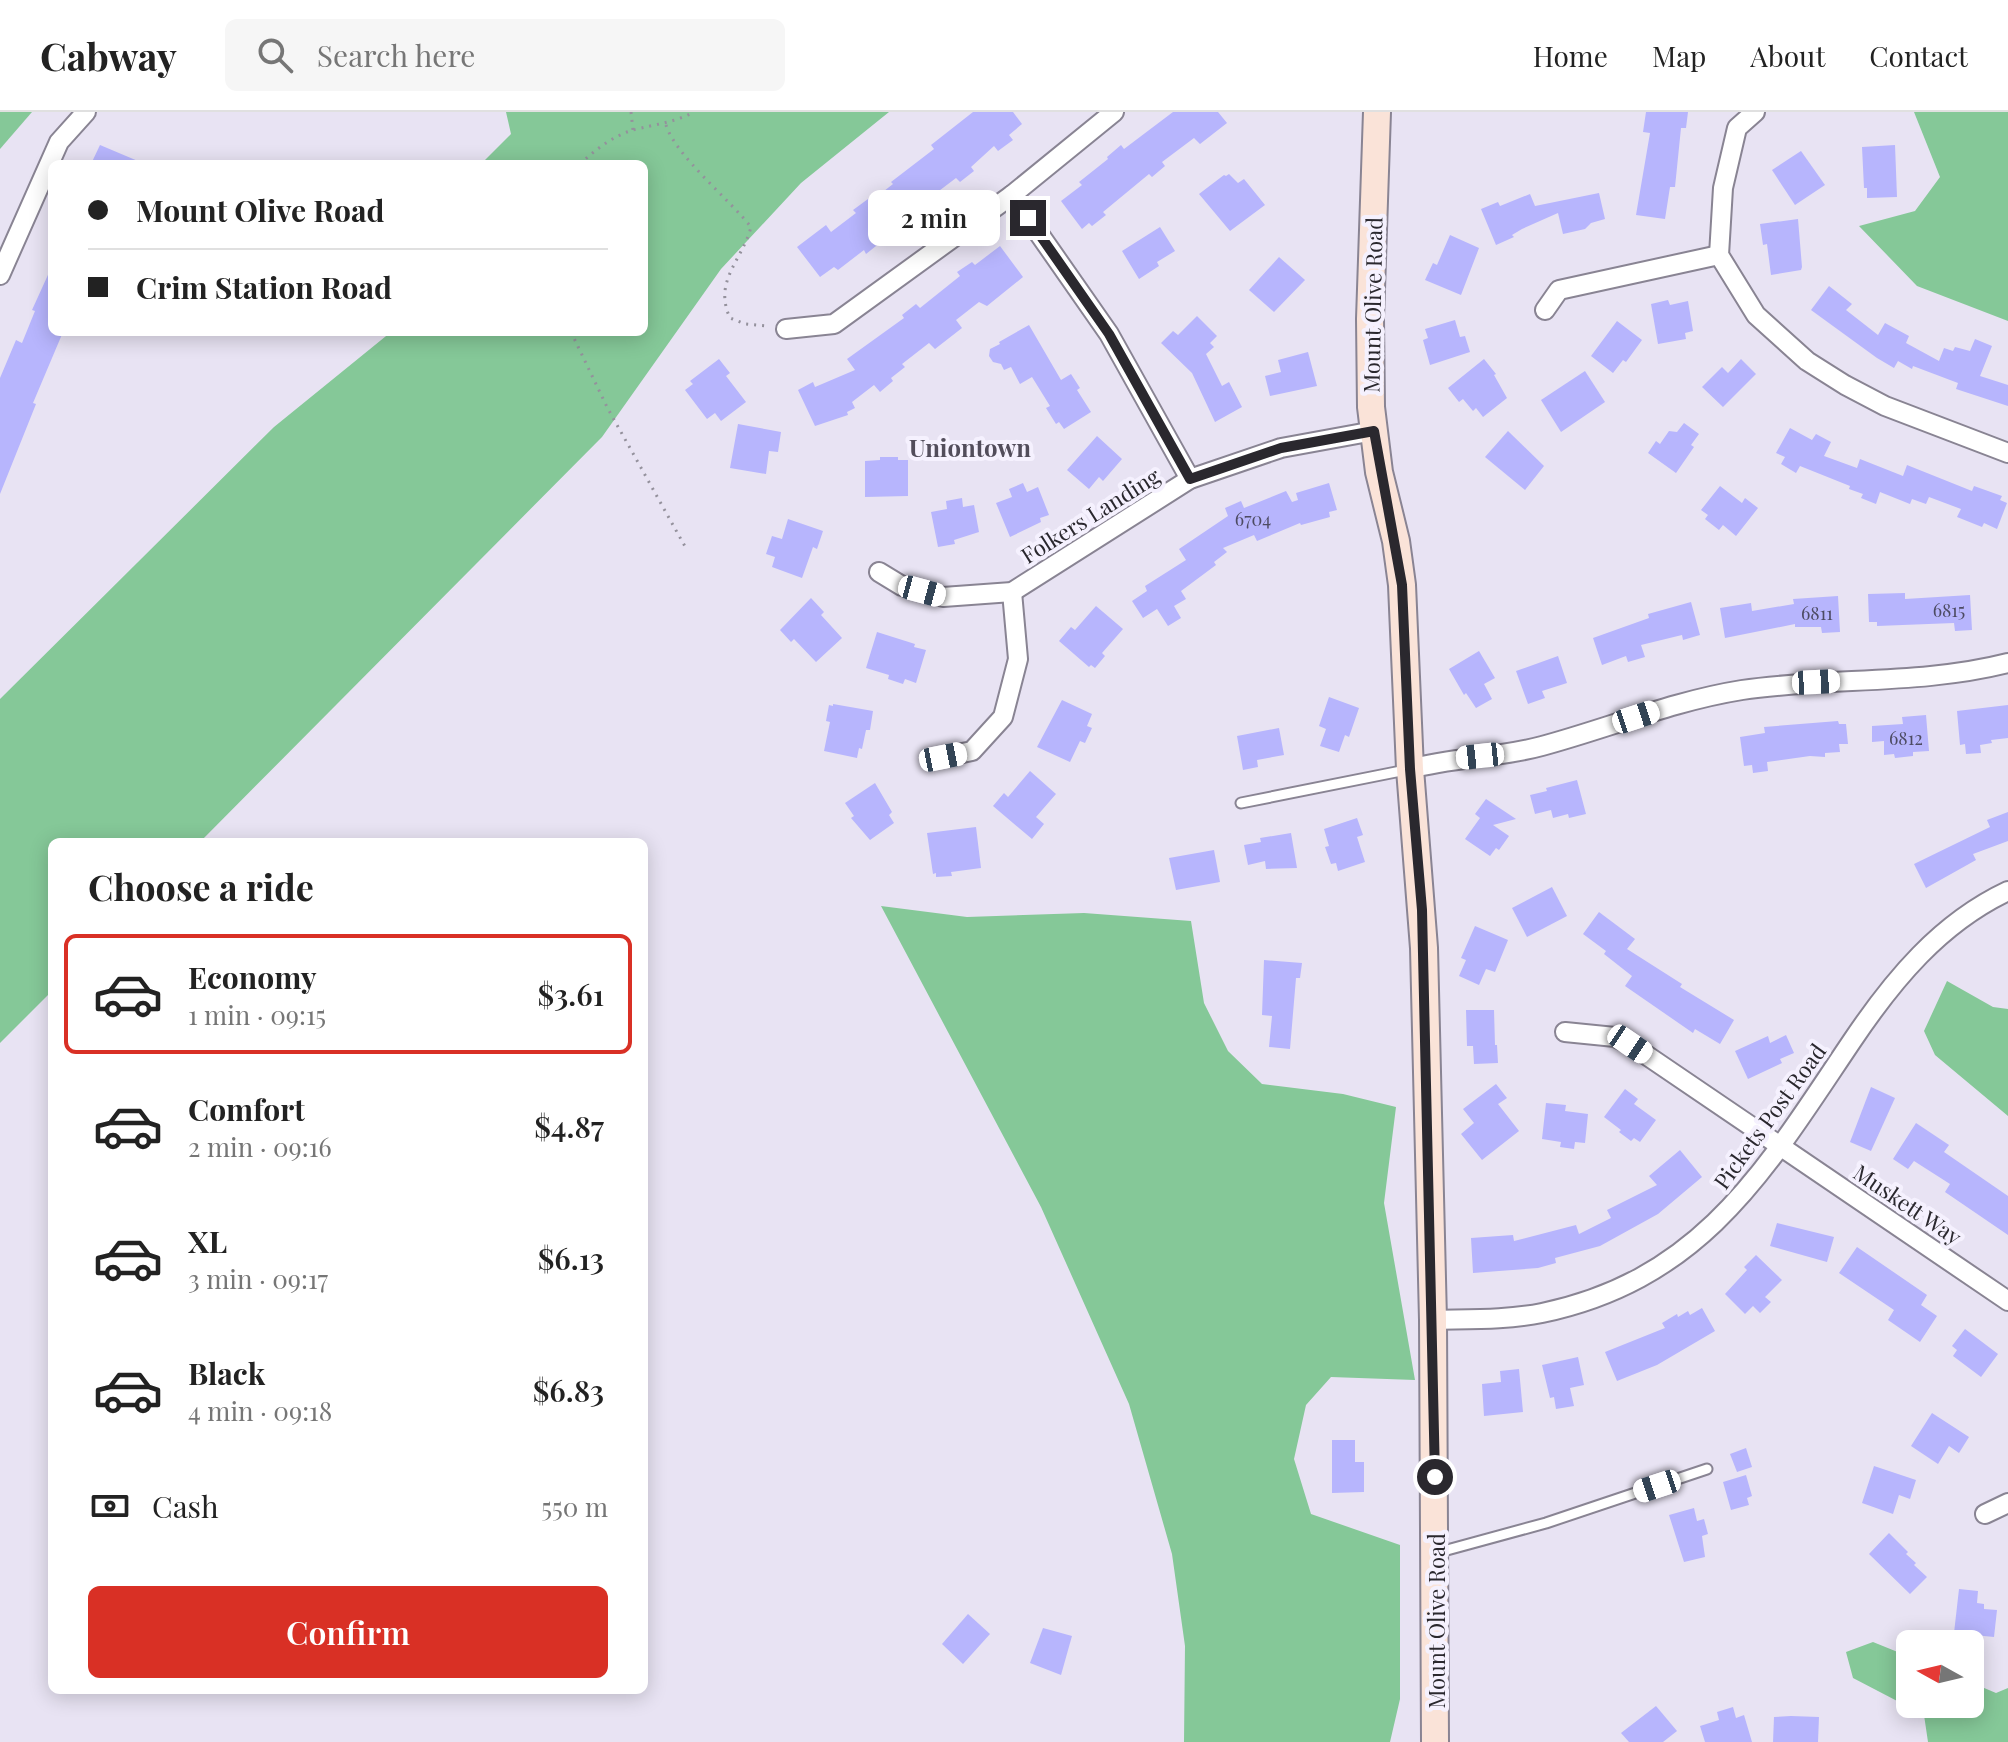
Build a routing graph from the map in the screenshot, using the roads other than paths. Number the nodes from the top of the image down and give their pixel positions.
1 (86, 112) edge
2 (1114, 112) edge
3 (1377, 112) edge
4 (1755, 112) edge
5 (51, 160) edge
6 (48, 167) edge
7 (1012, 195) junction
8 (1719, 255) junction
9 (0, 275) edge
10 (1545, 310) dead end
11 (786, 329) road end
12 (1374, 431) junction
13 (2008, 453) edge
14 (1190, 479) junction
15 (879, 572) dead end
16 (1012, 592) junction
17 (2008, 663) edge
18 (943, 757) dead end
19 (1410, 769) junction
20 (1241, 803) dead end
21 (2008, 891) edge
22 (1565, 1032) dead end
23 (1781, 1147) junction
24 (2008, 1301) edge
25 (1433, 1320) junction
26 (1707, 1469) dead end
27 (2008, 1503) edge
28 (1985, 1514) dead end
29 (1436, 1553) junction
30 (1435, 1742) edge

1 - 5 street
2 - 7 street
3 - 12 street, Mount Olive Road
4 - 8 street
6 - 9 street
7 - 11 street
7 - 14 street
8 - 10 street
8 - 13 street
12 - 14 street, Folkers Landing
12 - 19 street, Mount Olive Road
14 - 16 street, Folkers Landing
15 - 16 street, Folkers Landing
16 - 18 street
17 - 19 street
19 - 20 lane
19 - 25 street, Mount Olive Road
21 - 23 street, Pickets Post Road
22 - 23 street, Muskett Way
23 - 24 street, Muskett Way
23 - 25 street, Pickets Post Road
25 - 29 street, Mount Olive Road
26 - 29 lane
27 - 28 street
29 - 30 street, Mount Olive Road

